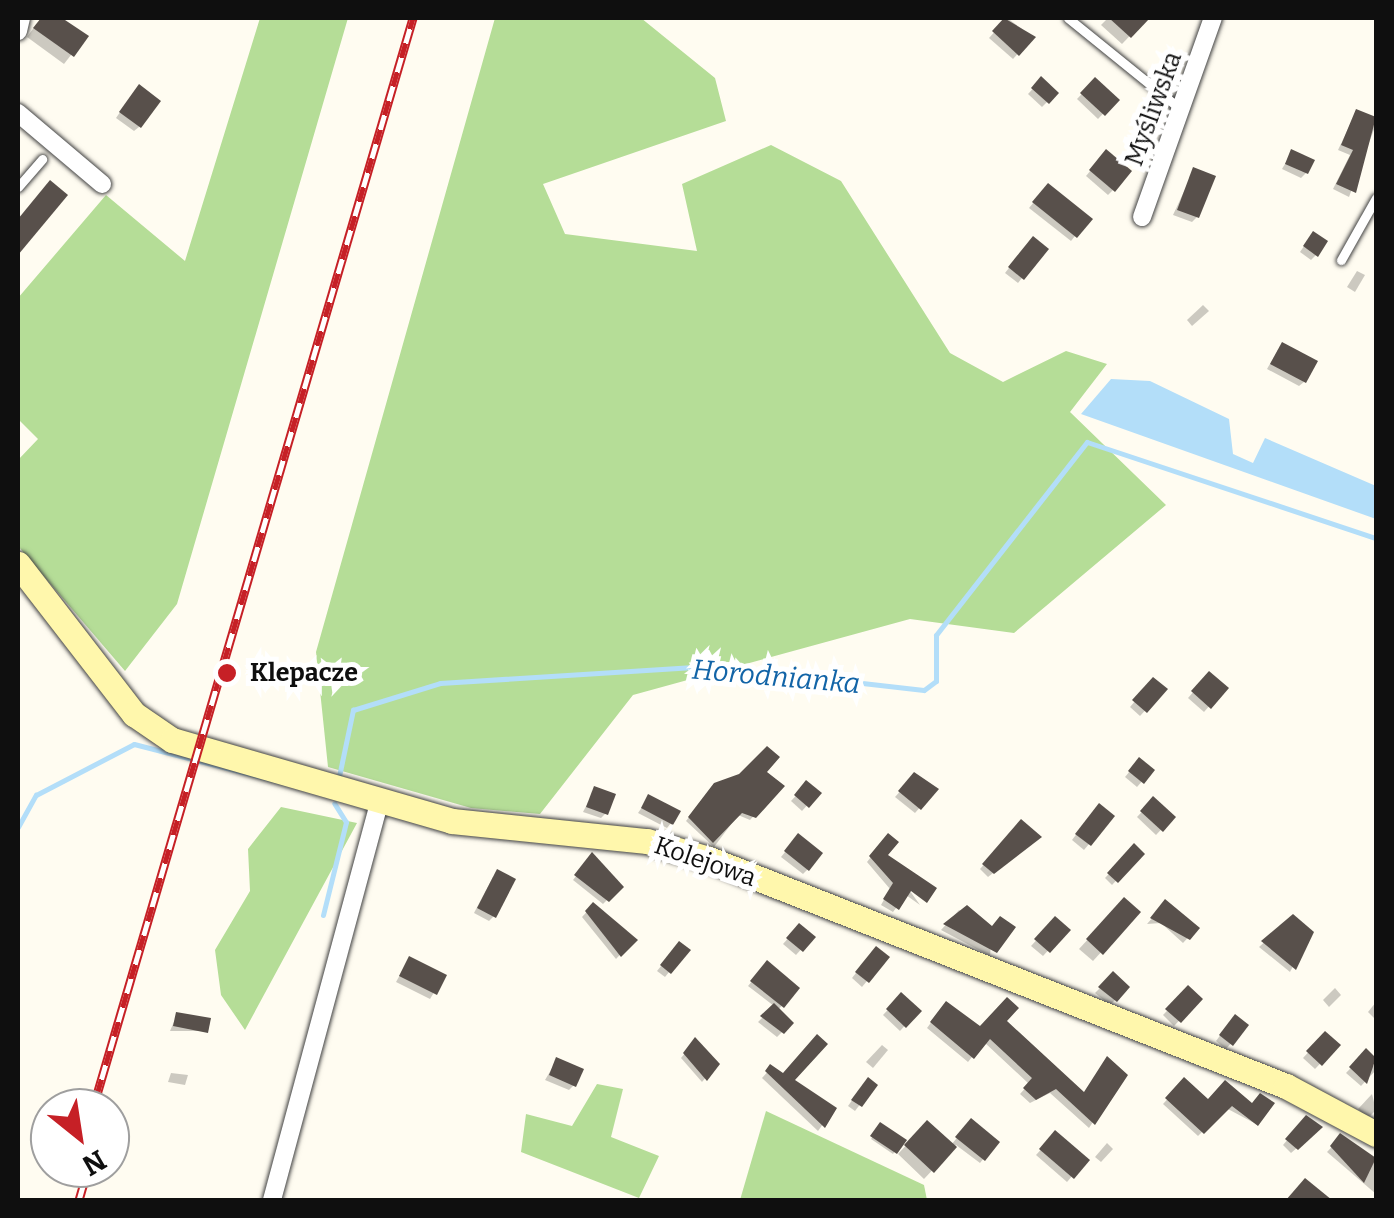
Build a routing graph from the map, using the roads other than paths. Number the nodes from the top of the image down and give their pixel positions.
1 (21, 18) edge
2 (1068, 18) edge
3 (1213, 18) edge
4 (18, 31) edge
5 (1179, 108) junction
6 (18, 112) edge
7 (42, 160) dead end
8 (102, 184) dead end
9 (18, 187) edge
10 (1376, 198) edge
11 (1142, 217) dead end
12 (1341, 260) dead end
13 (18, 564) edge
14 (380, 800) junction
15 (1376, 1134) edge
16 (272, 1200) edge

1 - 4 street
2 - 5 lane
3 - 5 street, Myśliwska
5 - 11 street, Myśliwska
6 - 8 street
7 - 9 lane
10 - 12 lane
13 - 14 street, Kolejowa
14 - 15 street, Kolejowa
14 - 16 street

